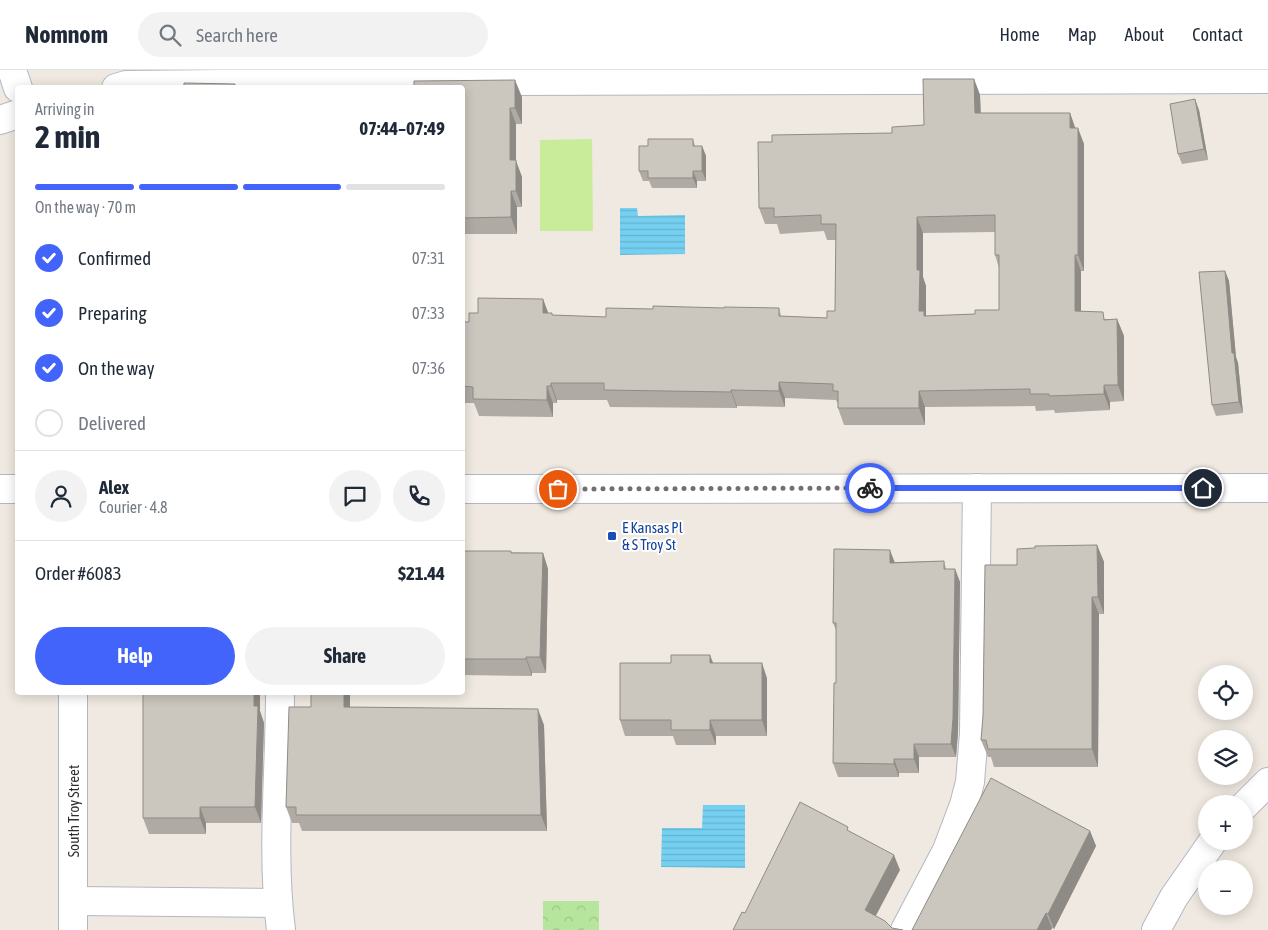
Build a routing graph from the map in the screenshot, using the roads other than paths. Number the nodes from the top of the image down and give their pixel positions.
1 (12, 70) edge
2 (1266, 79) edge
3 (17, 85) edge
4 (126, 85) edge
5 (15, 115) edge
6 (0, 120) edge
7 (977, 488) junction
8 (1268, 488) edge
9 (0, 489) edge
10 (15, 489) edge
11 (465, 489) edge
12 (73, 695) edge
13 (280, 695) edge
14 (1268, 782) edge
15 (1253, 797) edge
16 (1207, 850) edge
17 (74, 901) junction
18 (277, 903) junction
19 (74, 930) edge
20 (281, 930) edge
21 (905, 930) edge
22 (1156, 930) edge

1 - 3 street
2 - 4 street
5 - 6 street
7 - 8 street
7 - 11 street
7 - 21 street
9 - 10 street
12 - 17 street, South Troy Street
13 - 18 street
14 - 15 street
16 - 22 street
17 - 18 street
17 - 19 street, South Troy Street
18 - 20 street

